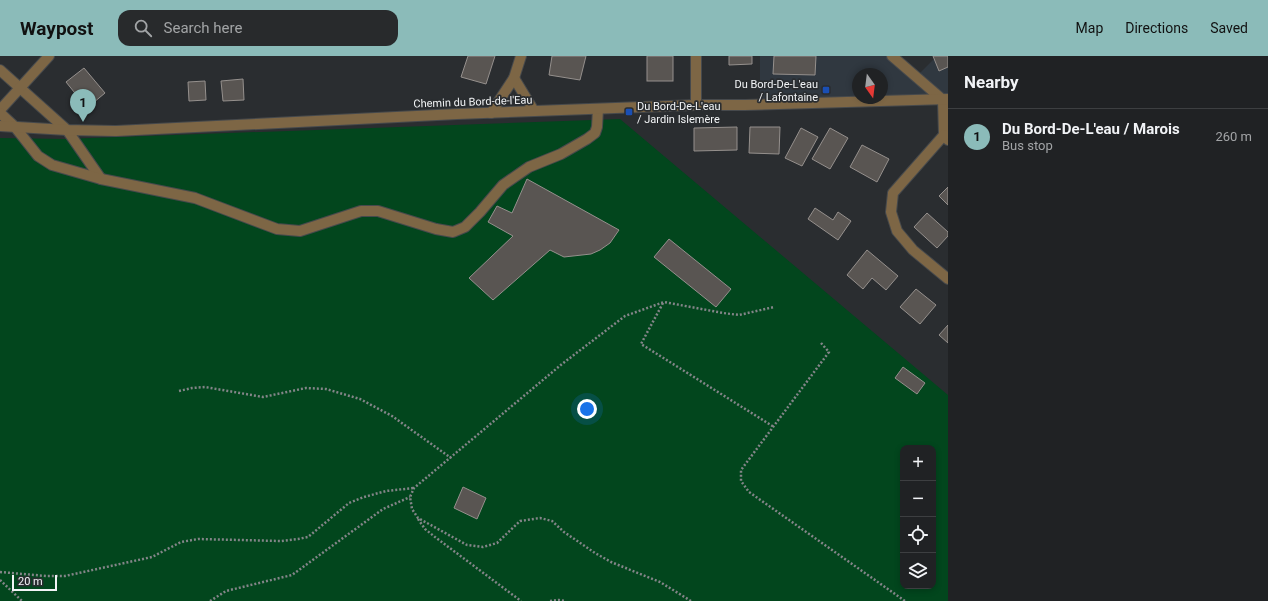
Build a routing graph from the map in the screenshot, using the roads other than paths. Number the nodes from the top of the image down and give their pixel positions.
1 (49, 56) edge
2 (521, 56) edge
3 (696, 56) edge
4 (892, 56) edge
5 (0, 70) edge
6 (514, 78) junction
7 (20, 88) junction
8 (946, 100) edge
9 (696, 105) junction
10 (598, 109) junction
11 (0, 110) edge
12 (534, 111) junction
13 (0, 113) edge
14 (491, 113) junction
15 (0, 126) edge
16 (15, 127) junction
17 (67, 130) junction
18 (946, 138) edge
19 (101, 179) junction
20 (948, 279) edge

1 - 7 street
2 - 6 street
3 - 9 street
4 - 8 street
5 - 7 street
6 - 12 street
6 - 14 street
7 - 11 street
7 - 17 street
8 - 9 street, Chemin du Bord-de-l'Eau
8 - 18 street
9 - 10 street, Chemin du Bord-de-l'Eau
10 - 12 street, Chemin du Bord-de-l'Eau
10 - 19 street
12 - 14 street, Chemin du Bord-de-l'Eau
13 - 16 street
14 - 17 street, Chemin du Bord-de-l'Eau
15 - 16 street, Chemin du Bord-de-l'Eau
16 - 17 street, Chemin du Bord-de-l'Eau
16 - 19 street
17 - 19 street
18 - 20 street

